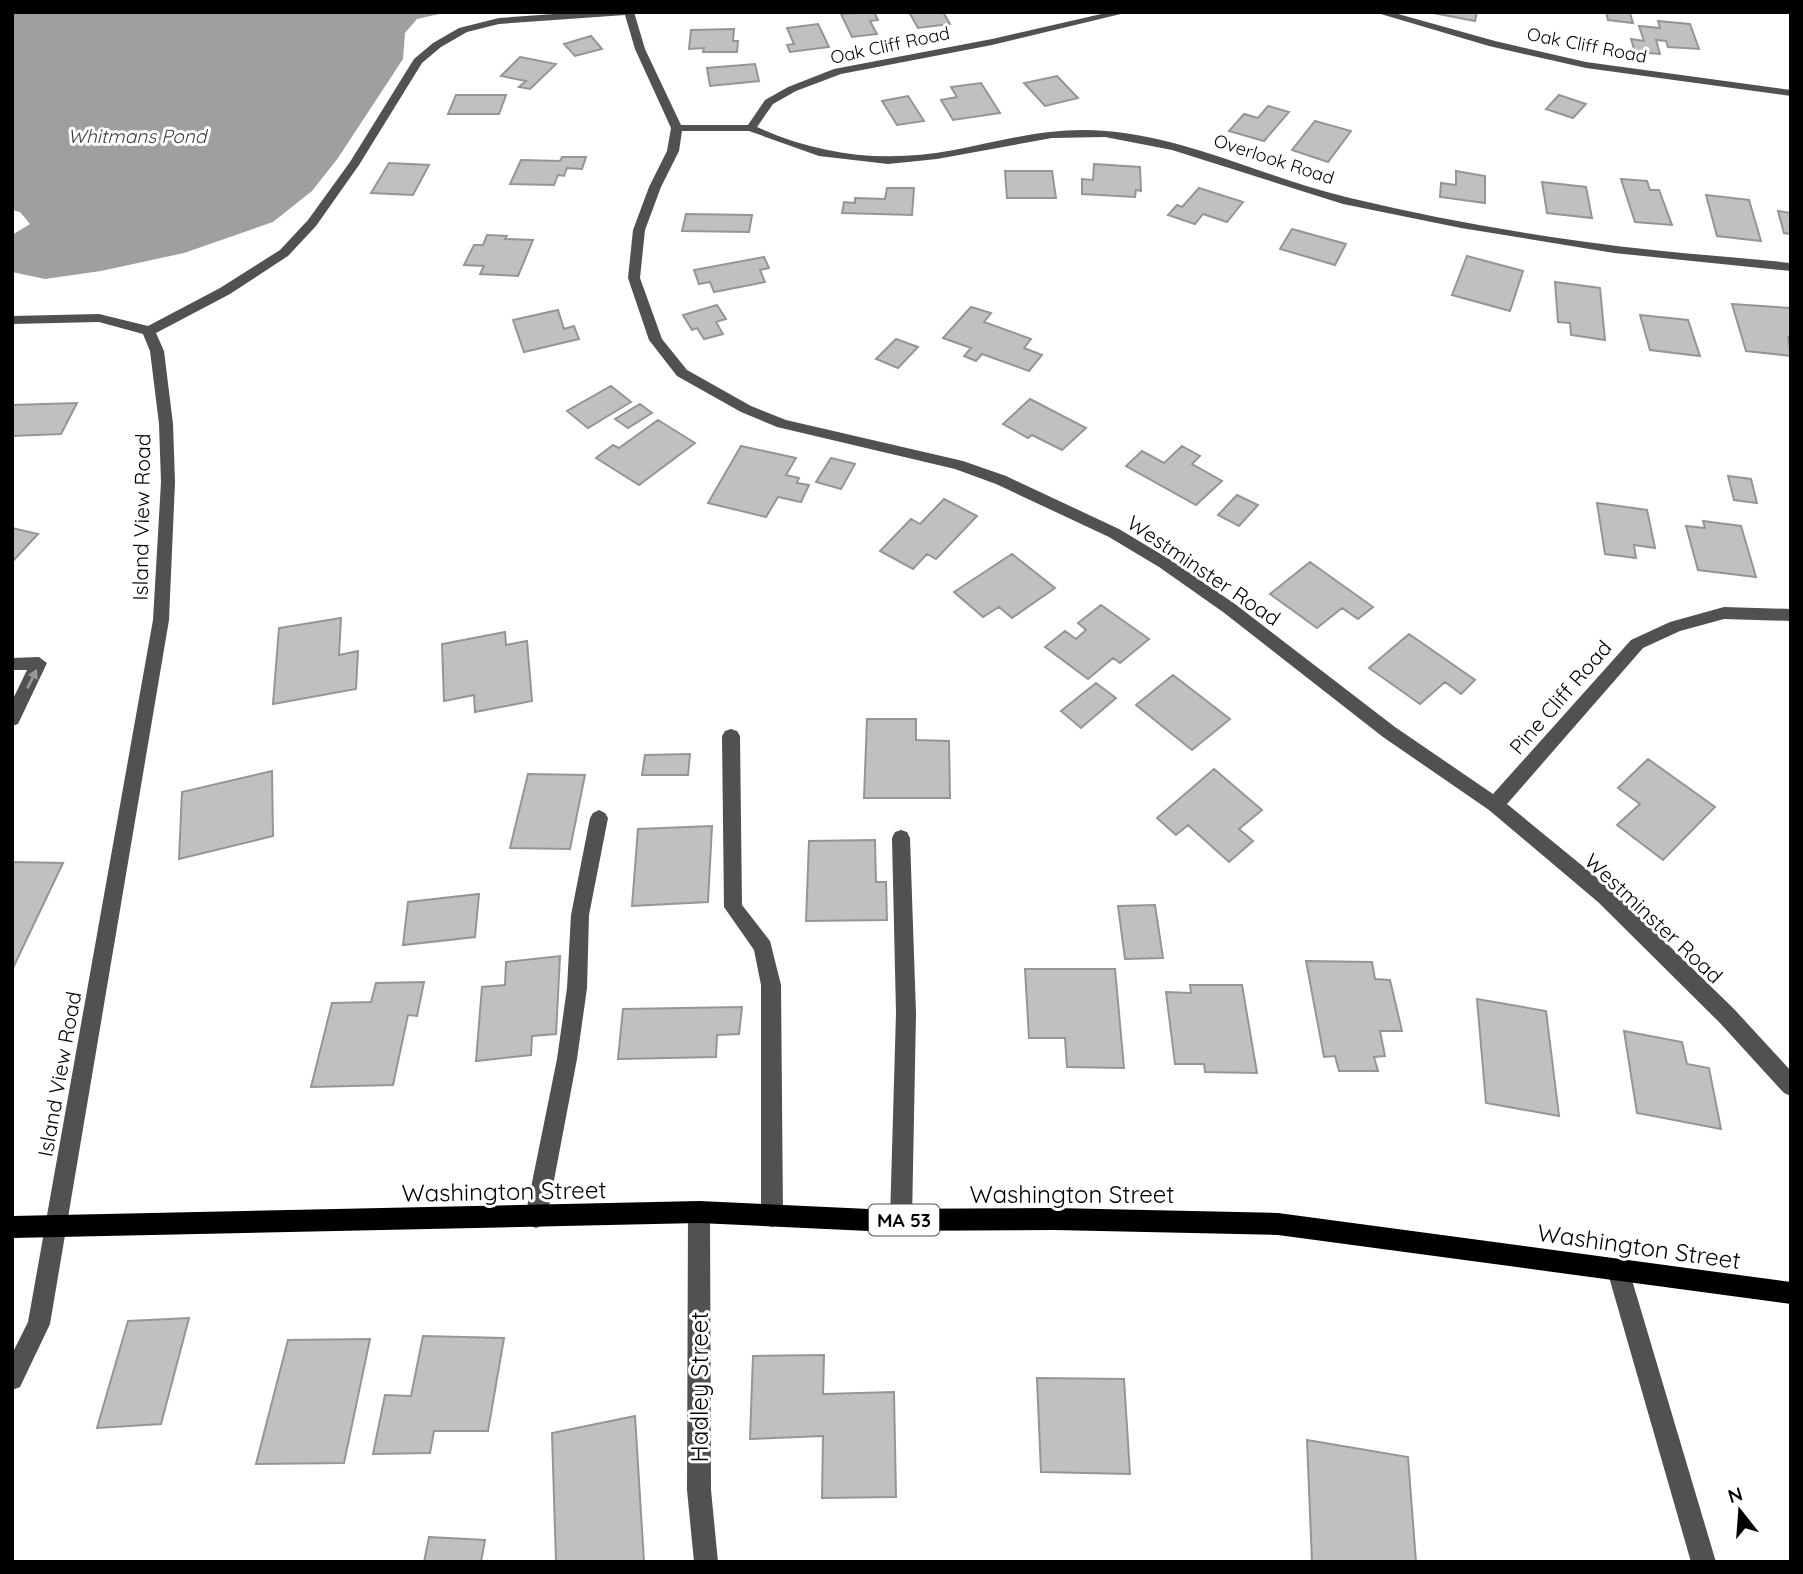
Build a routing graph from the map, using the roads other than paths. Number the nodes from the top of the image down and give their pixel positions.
1 (629, 12) edge
2 (1124, 12) edge
3 (1379, 12) edge
4 (1791, 93) edge
5 (677, 128) junction
6 (751, 128) junction
7 (1791, 267) edge
8 (12, 320) edge
9 (149, 331) junction
10 (1791, 615) edge
11 (12, 664) edge
12 (12, 719) edge
13 (732, 736) dead end
14 (1495, 805) junction
15 (599, 818) dead end
16 (901, 838) dead end
17 (1791, 1086) edge
18 (699, 1212) junction
19 (772, 1216) junction
20 (536, 1217) junction
21 (901, 1220) junction
22 (12, 1227) edge
23 (57, 1227) junction
24 (1618, 1270) junction
25 (1791, 1293) edge
26 (12, 1379) edge
27 (706, 1562) edge
28 (1704, 1562) edge

1 - 5 street
1 - 9 street
2 - 6 street, Oak Cliff Road
3 - 4 street, Oak Cliff Road
5 - 6 street
5 - 14 street, Westminster Road
6 - 7 street, Overlook Road
8 - 9 street
9 - 23 street, Island View Road
10 - 14 street, Pine Cliff Road
12 -> 11 street
13 - 19 street
14 - 17 street, Westminster Road
15 - 20 street
16 - 21 street
18 - 19 main road, Washington Street / MA 53
18 - 20 main road, Washington Street / MA 53
18 - 27 street, Hadley Street
19 - 21 main road, Washington Street / MA 53
20 - 23 main road, Washington Street / MA 53
21 - 24 main road, Washington Street / MA 53
22 - 23 main road, Washington Street / MA 53
23 - 26 street, Island View Road
24 - 25 main road, Washington Street / MA 53
24 - 28 street

